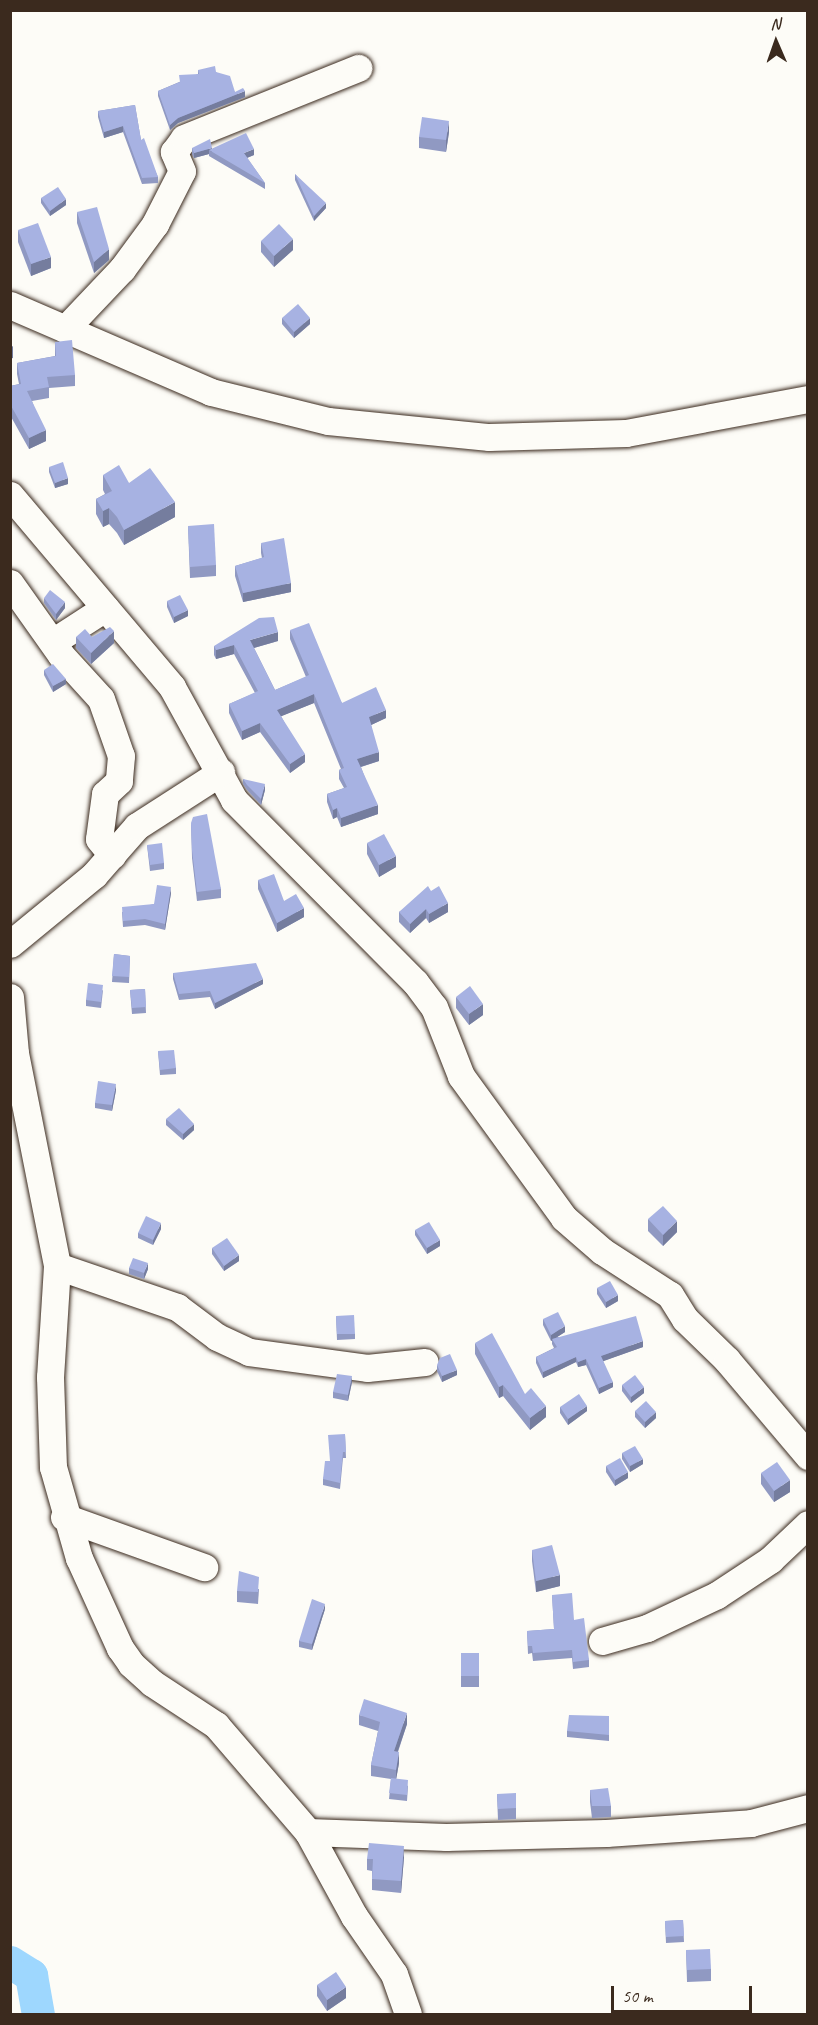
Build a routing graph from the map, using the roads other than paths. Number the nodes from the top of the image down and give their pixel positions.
1 (358, 68) dead end
2 (10, 305) edge
3 (65, 329) junction
4 (807, 399) edge
5 (10, 495) edge
6 (10, 583) edge
7 (105, 609) junction
8 (54, 641) junction
9 (221, 772) junction
10 (112, 855) junction
11 (10, 944) edge
12 (10, 997) edge
13 (57, 1266) junction
14 (425, 1362) dead end
15 (807, 1456) edge
16 (64, 1517) junction
17 (807, 1524) edge
18 (204, 1567) dead end
19 (602, 1641) dead end
20 (807, 1808) edge
21 (308, 1832) junction
22 (408, 2014) edge

1 - 3 street
2 - 3 street
3 - 4 street
5 - 7 street
6 - 8 street
7 - 8 street
7 - 9 street
8 - 10 street
9 - 10 street
9 - 15 street
10 - 11 street
12 - 13 street
13 - 14 street
13 - 16 street
16 - 18 street
16 - 21 street
17 - 19 street
20 - 21 street
21 - 22 street

